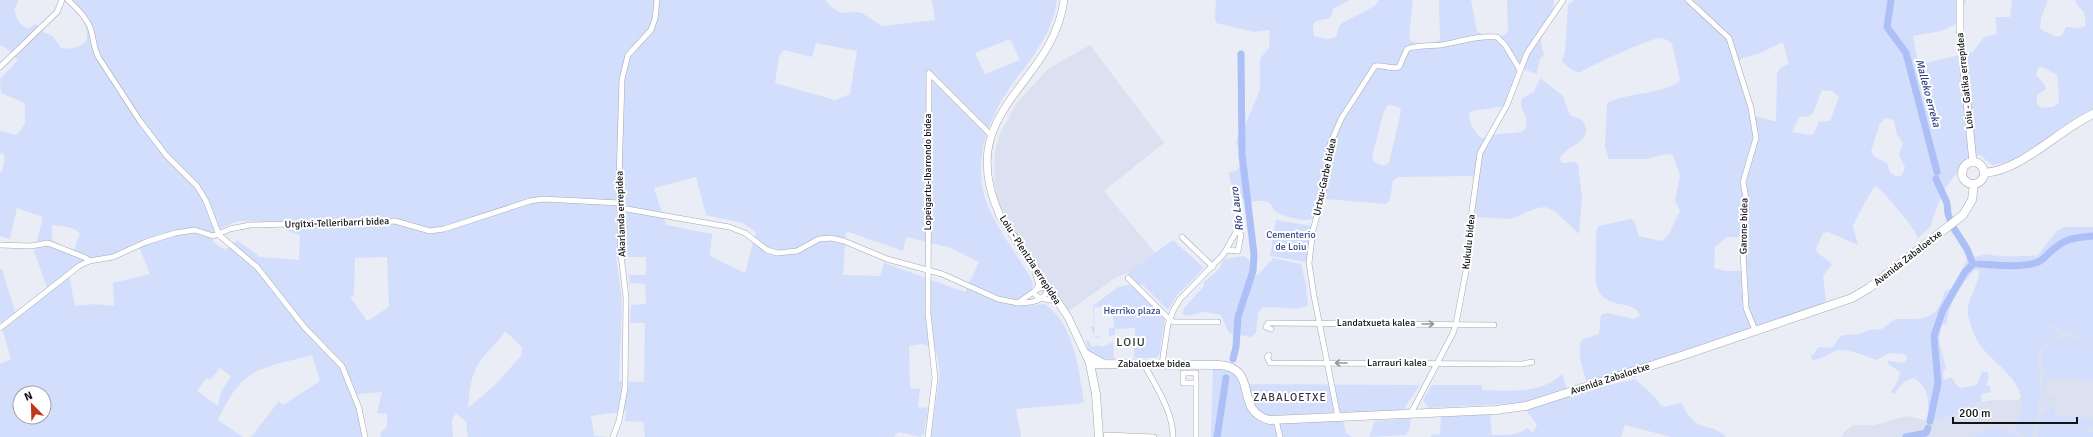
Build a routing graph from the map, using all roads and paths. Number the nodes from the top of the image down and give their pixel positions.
1 (62, 0) edge
2 (68, 0) edge
3 (657, 0) edge
4 (1064, 0) edge
5 (1068, 0) edge
6 (1563, 0) edge
7 (1688, 0) edge
8 (1960, 0) edge
9 (0, 67) edge
10 (1520, 70) junction
11 (2093, 114) edge
12 (992, 136) junction
13 (1973, 163) junction
14 (1984, 173) junction
15 (1974, 184) junction
16 (993, 200) junction
17 (620, 205) junction
18 (219, 235) junction
19 (1182, 237) dead end
20 (0, 245) edge
21 (1226, 250) dead end
22 (89, 261) junction
23 (1031, 262) junction
24 (1213, 267) junction
25 (929, 271) junction
26 (1128, 278) dead end
27 (1048, 288) junction
28 (1036, 290) junction
29 (1042, 298) junction
30 (1018, 303) junction
31 (1060, 306) junction
32 (1170, 320) junction
33 (1218, 322) dead end
34 (1319, 323) junction
35 (1456, 324) junction
36 (1494, 325) dead end
37 (0, 328) edge
38 (1271, 329) dead end
39 (1755, 330) junction
40 (1086, 354) junction
41 (1269, 355) dead end
42 (1532, 362) dead end
43 (1327, 363) junction
44 (1090, 364) junction
45 (1104, 364) junction
46 (1144, 364) junction
47 (1162, 364) junction
48 (1436, 364) junction
49 (1219, 365) joint
50 (1196, 383) dead end
51 (1095, 386) junction
52 (1411, 413) junction
53 (1338, 417) junction
54 (1276, 420) junction
55 (1102, 436) edge
56 (365, 437) edge
57 (613, 437) edge
58 (928, 437) edge
59 (1154, 437) edge
60 (1173, 437) edge
61 (1196, 437) edge
62 (1280, 437) edge

1 - 9 street
2 - 18 street
3 - 17 street, Akarlanda errepidea
4 - 12 main road
5 - 16 main road, Loiu - Plentzia errepidea
6 - 10 street, Kukulu bidea
7 - 39 street, Garone bidea
8 - 13 main road, Loiu - Gatika errepidea
10 - 34 street, Urtxu-Garbe bidea
10 - 35 street, Kukulu bidea
11 - 14 main road
12 - 16 main road
12 - 25 street, Lopeigartu-Ibarrondo bidea
13 - 14 main road
13 - 15 main road
14 - 15 main road
15 - 39 main road, Avenida Zabaloetxe
16 - 23 main road, Loiu - Plentzia errepidea
17 - 18 street, Urgitxi-Telleribarri bidea
17 - 25 street, Urgitxi-Telleribarri bidea
17 - 57 street, Akarlanda errepidea
18 - 22 street
18 - 56 street
19 - 24 street
20 - 22 street
21 - 24 street
22 - 37 street
23 - 27 main road, Loiu - Plentzia errepidea
23 - 28 street
24 - 32 street
25 - 30 street, Urgitxi-Telleribarri bidea
25 - 58 street, Lopeigartu-Ibarrondo bidea
26 - 32 street
27 - 28 street
27 - 29 street
27 - 31 main road, Loiu - Plentzia errepidea
28 - 29 street
28 - 30 street
29 - 30 street, Urgitxi-Telleribarri bidea
29 - 31 street
31 - 40 main road, Loiu - Plentzia errepidea
32 - 33 street
32 - 47 street
34 -> 35 street, Landatxueta kalea
34 - 38 street, Landatxueta kalea
34 - 43 street, Urtxu-Garbe bidea
35 - 36 street, Landatxueta kalea
35 - 48 street, Kukulu bidea
39 - 52 main road, Avenida Zabaloetxe
40 - 44 main road, Loiu - Plentzia errepidea
40 - 45 main road
41 - 43 street, Larrauri kalea
42 - 48 street, Larrauri kalea
48 -> 43 street, Larrauri kalea
43 - 53 street, Urtxu-Garbe bidea
44 - 45 main road, Zabaloetxe bidea
44 - 51 main road, Loiu - Plentzia errepidea
45 - 46 main road, Zabaloetxe bidea
45 - 51 main road
46 - 47 main road, Zabaloetxe bidea
46 - 60 street
47 - 49 main road, Zabaloetxe bidea
48 - 52 street, Kukulu bidea
49 - 54 main road, Avenida Zabaloetxe
50 - 61 street
51 - 55 main road, Loiu - Plentzia errepidea
52 - 53 main road, Avenida Zabaloetxe
53 - 54 main road, Avenida Zabaloetxe
54 - 62 street
55 - 59 street

